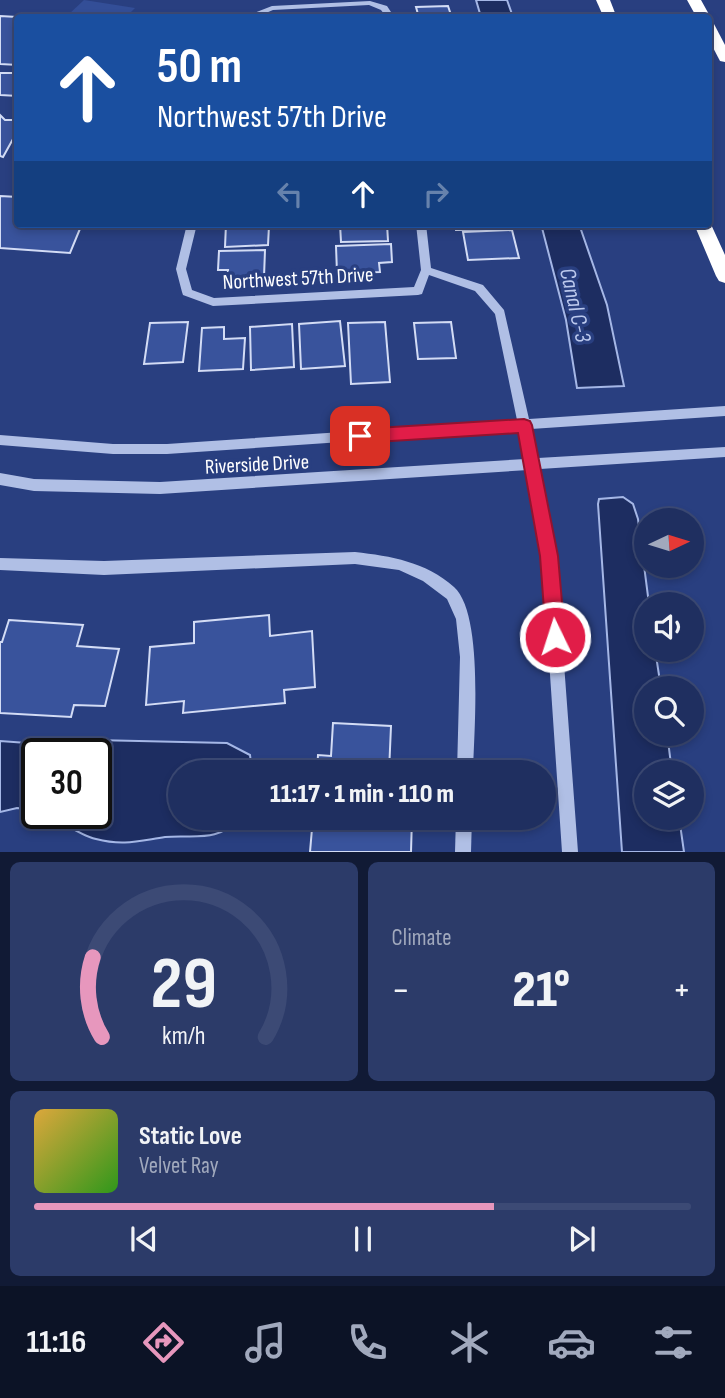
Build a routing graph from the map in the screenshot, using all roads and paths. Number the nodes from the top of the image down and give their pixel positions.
1 (256, 14) edge
2 (388, 14) edge
3 (712, 33) edge
4 (725, 58) edge
5 (191, 228) edge
6 (421, 228) edge
7 (705, 228) edge
8 (426, 270) junction
9 (725, 276) edge
10 (725, 411) edge
11 (524, 425) junction
12 (0, 440) edge
13 (725, 452) edge
14 (533, 465) junction
15 (0, 479) edge
16 (0, 564) edge
17 (465, 760) edge
18 (464, 830) edge
19 (463, 852) edge
20 (570, 852) edge

1 - 2 street
3 - 4 highway
5 - 8 street, Northwest 57th Drive
6 - 8 street
7 - 9 highway
8 - 11 street
10 - 11 street, Riverside Drive
11 - 12 street, Riverside Drive
11 - 14 street
13 - 14 street, Riverside Drive
14 - 15 street, Riverside Drive
14 - 20 street
16 - 17 street
18 - 19 street

